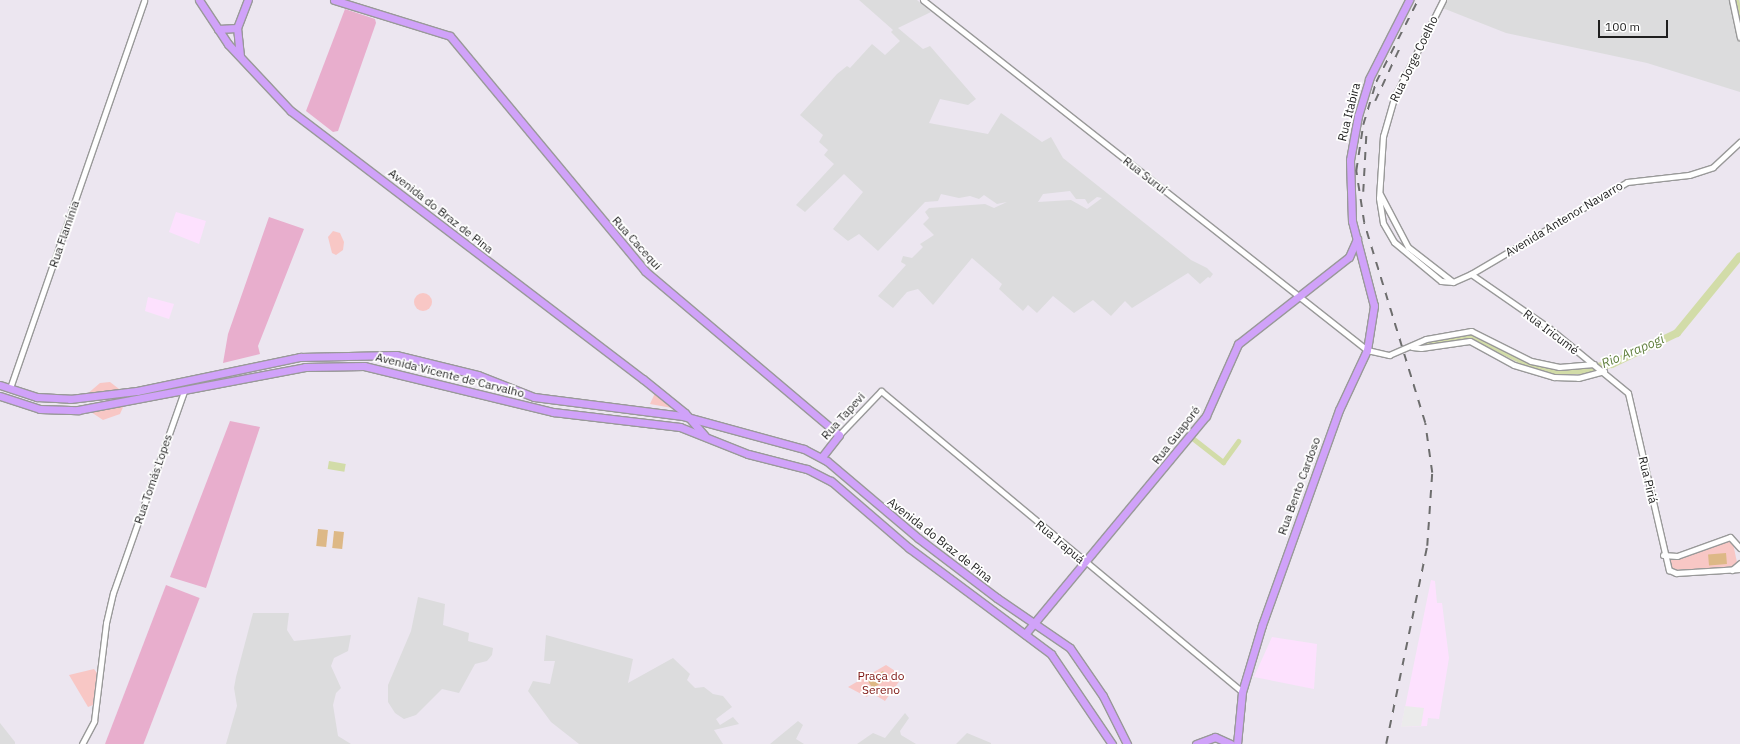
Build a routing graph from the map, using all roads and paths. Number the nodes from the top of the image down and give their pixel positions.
1 (144, 0) edge
2 (198, 0) edge
3 (248, 0) edge
4 (334, 0) edge
5 (923, 0) edge
6 (1409, 0) edge
7 (1444, 0) edge
8 (1732, 0) edge
9 (237, 28) junction
10 (218, 29) junction
11 (1740, 37) edge
12 (240, 58) junction
13 (1740, 142) edge
14 (1379, 191) junction
15 (1357, 238) junction
16 (1349, 257) junction
17 (1362, 258) junction
18 (1471, 274) junction
19 (1453, 282) junction
20 (1300, 295) junction
21 (1412, 347) junction
22 (1367, 350) junction
23 (1599, 368) junction
24 (0, 385) edge
25 (10, 388) junction
26 (184, 391) junction
27 (881, 391) joint
28 (1628, 393) joint
29 (0, 396) edge
30 (691, 419) junction
31 (839, 435) junction
32 (705, 437) junction
33 (822, 457) junction
34 (1740, 548) edge
35 (1663, 555) junction
36 (1740, 563) edge
37 (1085, 564) junction
38 (1740, 569) edge
39 (1731, 570) junction
40 (1032, 625) junction
41 (1025, 634) junction
42 (1242, 692) junction
43 (82, 744) edge
44 (1112, 744) edge
45 (1127, 744) edge
46 (1196, 744) edge
47 (1231, 744) edge
48 (1237, 744) edge

1 - 25 street, Rua Flamínia
2 - 10 main road, Avenida do Braz de Pina
3 - 9 main road
4 - 31 main road, Rua Cacequi
5 - 20 street, Rua Suruí
6 - 15 main road, Rua Itabira
7 - 14 street, Rua Jorge Coelho
8 - 11 street
9 - 10 main road
9 - 12 main road
10 - 12 main road, Avenida do Braz de Pina
12 - 30 main road, Avenida do Braz de Pina
13 - 18 street, Avenida Antenor Navarro
14 - 19 street
14 - 19 street
15 - 16 main road, Rua Guaporé
15 - 17 main road, Rua Bento Cardoso
16 - 17 main road
16 - 20 main road, Rua Guaporé
17 - 22 main road, Rua Bento Cardoso
18 - 19 street, Avenida Antenor Navarro
18 - 23 street, Rua Iricumé
20 - 22 street, Rua Suruí
20 - 37 main road, Rua Guaporé
21 - 22 street
21 - 23 street
21 - 23 street
22 - 42 main road, Rua Bento Cardoso
23 - 28 street, Rua Iricumé
24 - 25 main road, Avenida Vicente de Carvalho
25 - 30 main road, Avenida Vicente de Carvalho
26 - 29 main road, Avenida Vicente de Carvalho
26 - 32 main road, Avenida Vicente de Carvalho
26 - 43 street, Rua Tomás Lopes
27 - 31 street, Rua Tapevi
27 - 37 street, Rua Irapuá
28 - 35 street, Rua Piriá
30 - 32 main road, Avenida do Braz de Pina
30 - 33 main road, Avenida do Braz de Pina
31 - 33 main road, Rua Tapevi
32 - 41 main road, Avenida do Braz de Pina
33 - 40 main road, Avenida do Braz de Pina
34 - 35 street
35 - 39 street, Rua Piriá
36 - 39 street
37 - 40 main road, Rua Guaporé
37 - 42 street, Rua Irapuá
38 - 39 street
40 - 41 main road, Rua Guaporé
40 - 45 main road, Avenida do Braz de Pina
41 - 44 main road, Avenida do Braz de Pina
42 - 48 main road, Rua Bento Cardoso
46 - 47 main road

